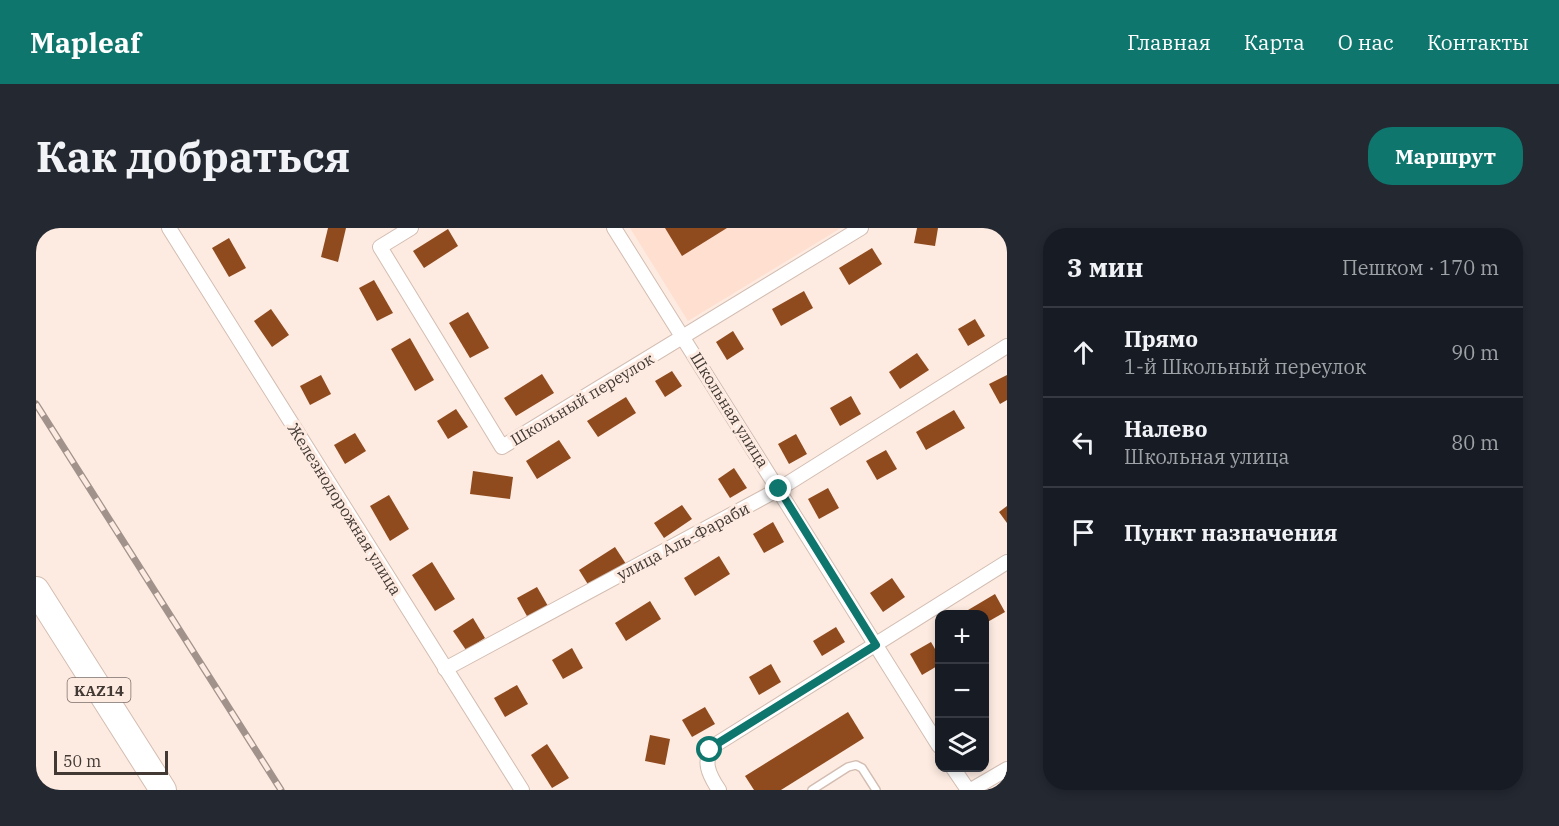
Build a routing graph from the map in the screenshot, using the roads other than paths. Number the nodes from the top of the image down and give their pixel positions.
1 (169, 228) edge
2 (411, 228) edge
3 (614, 228) edge
4 (861, 228) edge
5 (683, 337) junction
6 (1007, 346) edge
7 (779, 489) junction
8 (1007, 562) edge
9 (36, 590) edge
10 (876, 645) junction
11 (445, 669) junction
12 (935, 740) edge
13 (1007, 769) edge
14 (956, 772) edge
15 (163, 790) edge
16 (522, 790) edge
17 (719, 790) edge
18 (812, 790) edge
19 (876, 790) edge
20 (969, 790) edge

1 - 11 street, Железнодорожная улица
2 - 5 street, Школьный переулок
3 - 5 street, Школьная улица
4 - 5 street, Школьный переулок
5 - 7 street, Школьная улица
6 - 7 street, улица Аль-Фараби
7 - 10 street, Школьная улица
7 - 11 street, улица Аль-Фараби
8 - 10 street
9 - 15 highway, KAZ14
10 - 12 street, Школьная улица
10 - 17 street
11 - 16 street, Железнодорожная улица
13 - 20 street
14 - 20 street
18 - 19 lane

